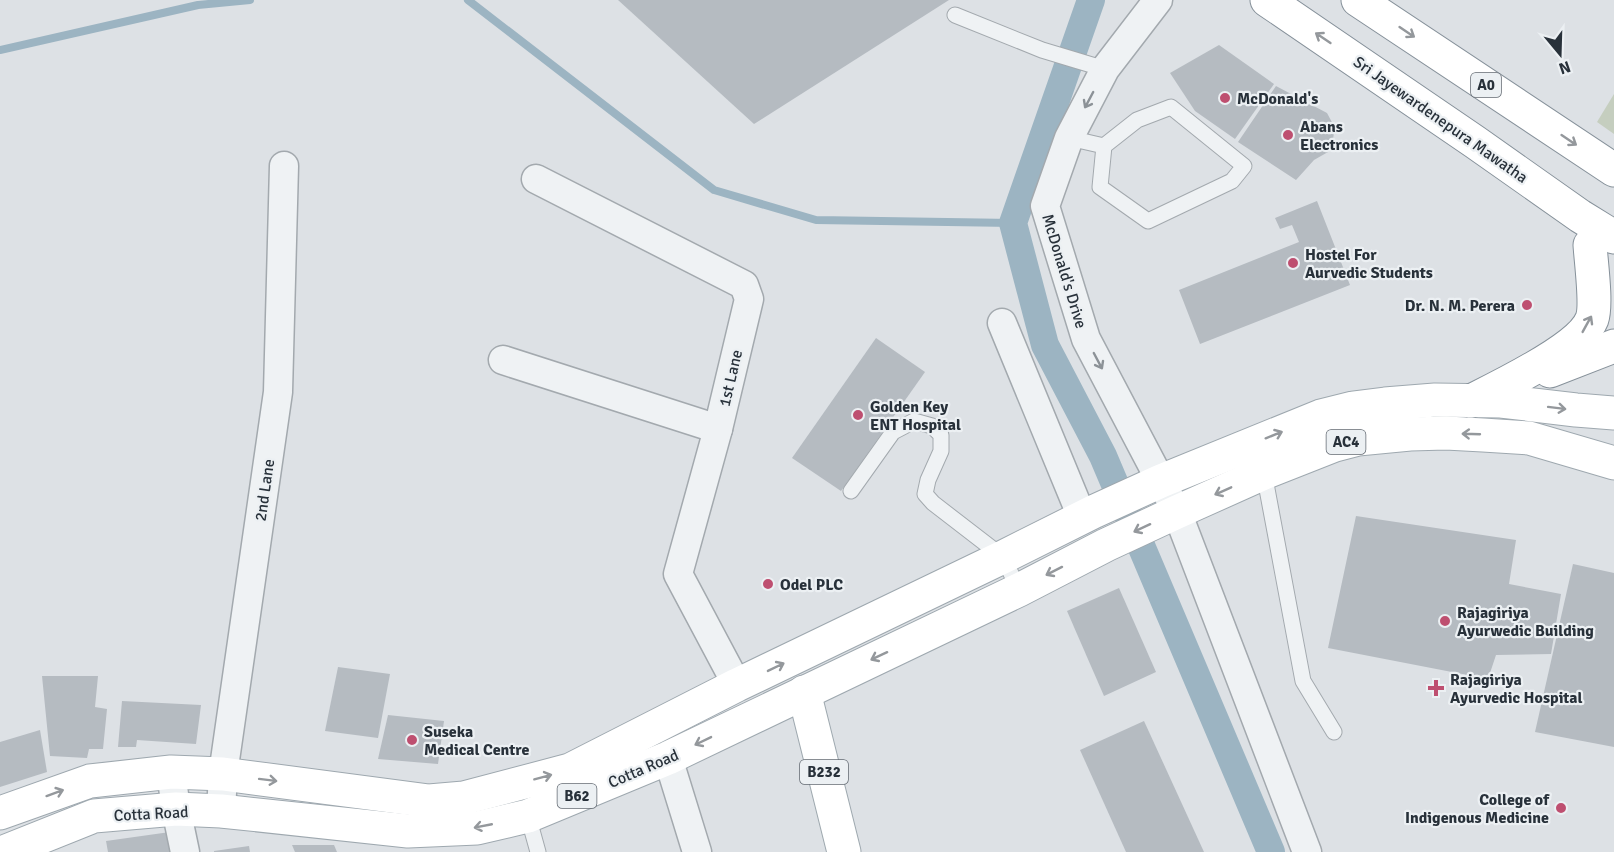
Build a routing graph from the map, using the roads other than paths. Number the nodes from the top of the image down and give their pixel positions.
1 (1158, 0) edge
2 (1267, 0) edge
3 (1358, 0) edge
4 (955, 15) dead end
5 (1093, 65) junction
6 (1069, 138) junction
7 (1104, 146) junction
8 (284, 166) dead end
9 (1614, 170) edge
10 (536, 179) dead end
11 (1595, 233) edge
12 (1614, 306) edge
13 (1002, 323) dead end
14 (1614, 346) edge
15 (503, 360) dead end
16 (1508, 383) junction
17 (1471, 401) junction
18 (1614, 413) edge
19 (1614, 424) edge
20 (718, 429) junction
21 (1529, 438) junction
22 (1614, 463) edge
23 (1264, 473) junction
24 (1161, 481) junction
25 (851, 491) dead end
26 (1177, 512) junction
27 (1087, 515) junction
28 (1106, 545) joint
29 (1003, 557) junction
30 (1019, 590) junction
31 (737, 685) junction
32 (804, 692) junction
33 (1334, 732) dead end
34 (668, 758) junction
35 (171, 772) junction
36 (223, 774) junction
37 (176, 809) junction
38 (221, 811) junction
39 (0, 813) edge
40 (528, 816) junction
41 (411, 841) edge
42 (4, 852) edge
43 (186, 852) edge
44 (538, 852) edge
45 (697, 852) edge
46 (844, 852) edge
47 (1307, 852) edge

1 - 5 street, McDonald's Drive
11 -> 2 main road, Sri Jayewardenepura Mawatha
3 -> 9 main road, A0
4 - 5 lane
5 -> 6 street, McDonald's Drive
6 - 7 lane
6 -> 24 street, McDonald's Drive
7 - 7 lane
8 - 36 street, 2nd Lane
10 - 20 street, 1st Lane
11 - 12 main road
16 -> 11 main road
13 - 27 street
14 - 16 main road
15 - 20 street
16 - 17 main road
17 -> 18 main road, AC4
24 -> 17 main road, AC4
19 - 21 main road
20 - 31 street, 1st Lane
21 - 22 main road, AC4
21 -> 23 main road, AC4
23 -> 26 main road, AC4
23 - 33 lane
24 - 26 street, McDonald's Drive
24 - 27 main road, AC4
25 - 29 lane
26 -> 28 main road, AC4
26 - 47 street, McDonald's Drive
27 - 29 main road, Cotta Road / B62
28 -> 30 main road, Cotta Road / B62
29 - 30 lane
31 -> 29 main road, Cotta Road / B62
30 -> 32 main road, Cotta Road / B62
36 -> 31 main road, Cotta Road / B62
32 -> 34 main road, Cotta Road / B62
32 - 46 main road, B232
34 - 40 main road, Cotta Road / B62
34 - 45 street
35 - 36 main road, Cotta Road / B62
35 - 37 street
39 -> 35 main road, Cotta Road / B62
36 - 38 street, 2nd Lane
37 - 38 main road, Cotta Road / B62
37 - 42 main road, Cotta Road / B62
37 - 43 street
38 - 41 main road, Cotta Road / B62
40 -> 41 main road, Cotta Road / B62
40 - 44 lane

